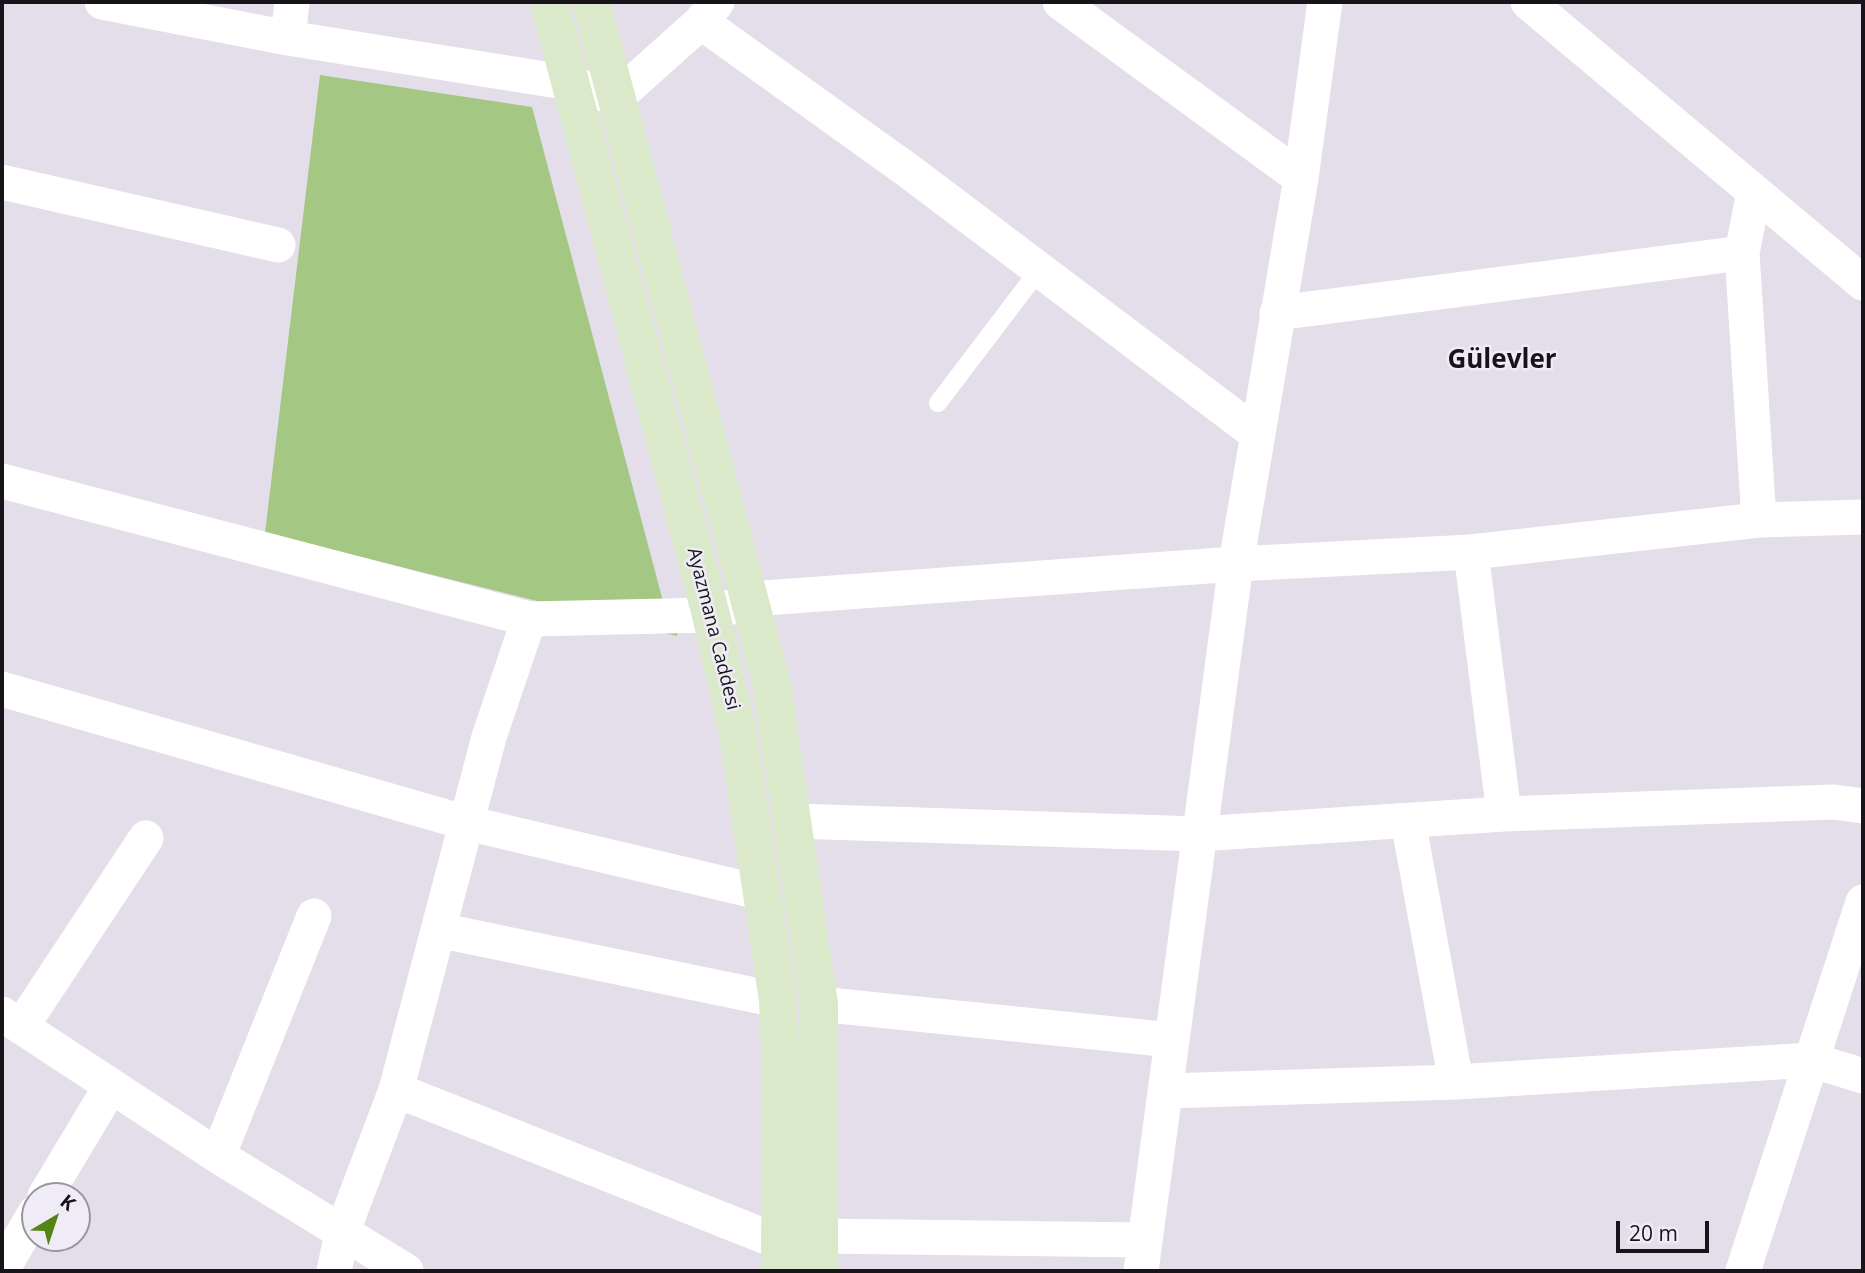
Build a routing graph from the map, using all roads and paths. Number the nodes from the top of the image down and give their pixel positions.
1 (102, 2) edge
2 (292, 2) edge
3 (549, 2) edge
4 (591, 2) edge
5 (1060, 2) edge
6 (1325, 2) edge
7 (1528, 2) edge
8 (709, 12) edge
9 (288, 37) junction
10 (570, 83) junction
11 (617, 98) junction
12 (1301, 178) junction
13 (2, 182) edge
14 (1754, 192) junction
15 (278, 245) dead end
16 (1742, 253) junction
17 (1039, 270) junction
18 (1863, 284) edge
19 (1277, 313) junction
20 (938, 403) dead end
21 (1257, 435) junction
22 (2, 481) edge
23 (1863, 517) edge
24 (1759, 520) junction
25 (1471, 552) junction
26 (1236, 564) junction
27 (750, 598) junction
28 (711, 615) junction
29 (529, 618) junction
30 (2, 689) edge
31 (1863, 806) edge
32 (1504, 814) junction
33 (794, 821) junction
34 (1408, 821) junction
35 (467, 822) junction
36 (1199, 834) junction
37 (146, 838) dead end
38 (763, 893) junction
39 (1863, 902) edge
40 (314, 916) dead end
41 (438, 930) junction
42 (778, 1000) junction
43 (819, 1004) junction
44 (11, 1020) edge
45 (1172, 1040) junction
46 (1811, 1060) junction
47 (1863, 1076) edge
48 (1457, 1082) junction
49 (111, 1086) junction
50 (396, 1090) junction
51 (1165, 1091) junction
52 (218, 1156) junction
53 (53, 1182) edge
54 (342, 1233) junction
55 (819, 1254) edge
56 (1143, 1256) edge
57 (780, 1257) edge
58 (334, 1271) edge
59 (406, 1271) edge
60 (1743, 1271) edge

1 - 9 street
2 - 9 street
3 - 10 main road, Ayazmana Caddesi
4 - 11 main road
5 - 12 street
6 - 12 street
7 - 14 street
8 - 11 street
8 - 17 street
9 - 10 street
10 - 11 street
10 - 28 main road, Ayazmana Caddesi
11 - 27 main road
12 - 19 street
13 - 15 street
14 - 16 street
14 - 18 street
16 - 19 street
16 - 24 street
17 - 20 lane
17 - 21 street
19 - 21 street
21 - 26 street
22 - 29 street
23 - 24 street
24 - 25 street
25 - 26 street
25 - 32 street
26 - 27 street
26 - 36 street
27 - 28 street
27 - 33 main road
28 - 29 street
28 - 38 main road, Ayazmana Caddesi
29 - 35 street
30 - 35 street
31 - 32 street
32 - 34 street
33 - 36 street
33 - 43 main road
34 - 36 street
34 - 48 street
35 - 38 street
35 - 41 street
36 - 45 street
37 - 44 street
38 - 42 main road, Ayazmana Caddesi
39 - 46 street
40 - 52 street
41 - 42 street
41 - 50 street
42 - 57 main road, Ayazmana Caddesi
43 - 45 street
43 - 55 main road
44 - 49 street
45 - 51 street
46 - 47 street
46 - 48 street
46 - 60 street
48 - 51 street
49 - 52 street
49 - 53 street
50 - 54 street
50 - 57 street
51 - 56 street
52 - 54 street
54 - 58 street
54 - 59 street
55 - 56 street

